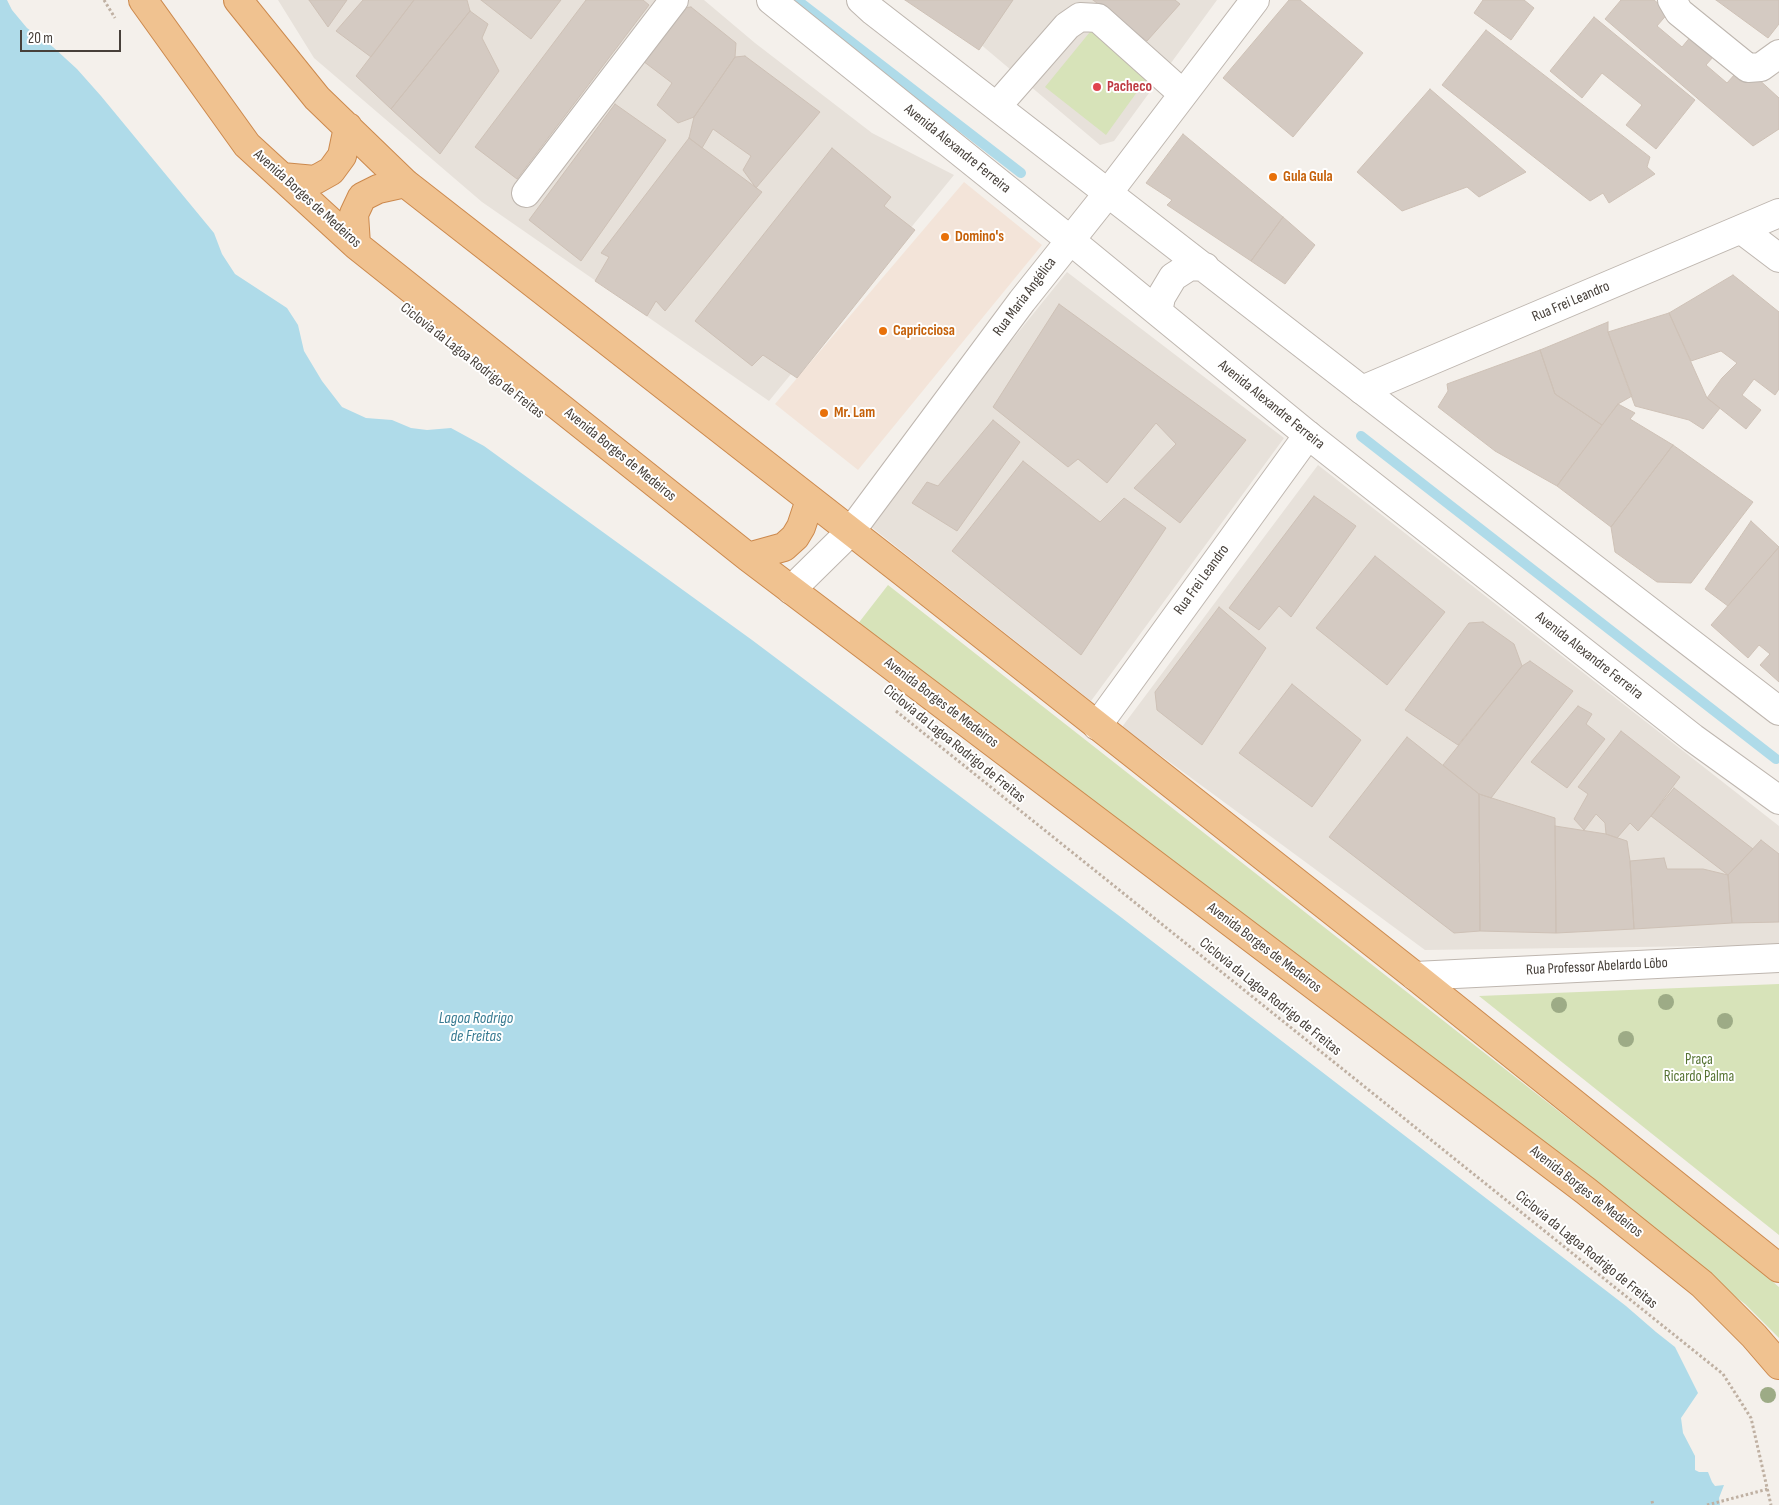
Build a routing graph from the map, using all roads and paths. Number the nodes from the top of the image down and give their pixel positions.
1 (104, 0) edge
2 (143, 0) edge
3 (238, 0) edge
4 (674, 0) edge
5 (771, 0) edge
6 (861, 0) edge
7 (1255, 0) edge
8 (1672, 0) edge
9 (118, 22) dead end
10 (1779, 54) edge
11 (1183, 94) junction
12 (996, 106) junction
13 (348, 128) junction
14 (282, 177) junction
15 (405, 183) junction
16 (526, 193) dead end
17 (1108, 193) junction
18 (1779, 214) edge
19 (1742, 230) junction
20 (1070, 240) junction
21 (356, 245) junction
22 (1779, 258) edge
23 (1205, 267) junction
24 (1158, 312) junction
25 (1362, 390) junction
26 (1308, 435) junction
27 (810, 500) junction
28 (851, 531) junction
29 (748, 557) junction
30 (792, 590) junction
31 (891, 708) dead end
32 (1779, 711) edge
33 (1097, 726) junction
34 (1779, 800) edge
35 (1779, 958) edge
36 (1415, 976) junction
37 (1779, 1268) edge
38 (1779, 1365) edge
39 (1768, 1489) junction
40 (1707, 1505) edge
41 (1770, 1505) edge

1 - 9 path
2 - 14 highway, Avenida Borges de Medeiros
3 - 13 highway
4 - 16 street
5 - 20 street, Avenida Alexandre Ferreira
6 - 12 street
7 - 11 street, Rua Maria Angélica
8 - 10 street
11 - 12 street
11 - 17 street, Rua Maria Angélica
12 - 17 street
13 - 14 highway
13 - 15 highway
14 - 21 highway, Avenida Borges de Medeiros
15 - 21 highway
15 - 27 highway
17 - 20 street, Rua Maria Angélica
17 - 23 street
18 - 19 street, Rua Frei Leandro
19 - 22 street
19 - 25 street, Rua Frei Leandro
20 - 24 street, Avenida Alexandre Ferreira
20 - 28 street, Rua Maria Angélica
21 - 29 highway, Avenida Borges de Medeiros
23 - 24 street
23 - 25 street
24 - 26 street, Avenida Alexandre Ferreira
25 - 32 street
26 - 33 street, Rua Frei Leandro
26 - 34 street, Avenida Alexandre Ferreira
27 - 28 highway
27 - 29 highway
28 - 30 street, Rua Maria Angélica
28 - 33 highway
29 - 30 highway, Avenida Borges de Medeiros
30 - 38 highway, Avenida Borges de Medeiros
31 - 39 path, Ciclovia da Lagoa Rodrigo de Freitas
33 - 36 highway
35 - 36 street, Rua Professor Abelardo Lôbo
36 - 37 highway
39 - 40 path
39 - 41 path, Ciclovia da Lagoa Rodrigo de Freitas

